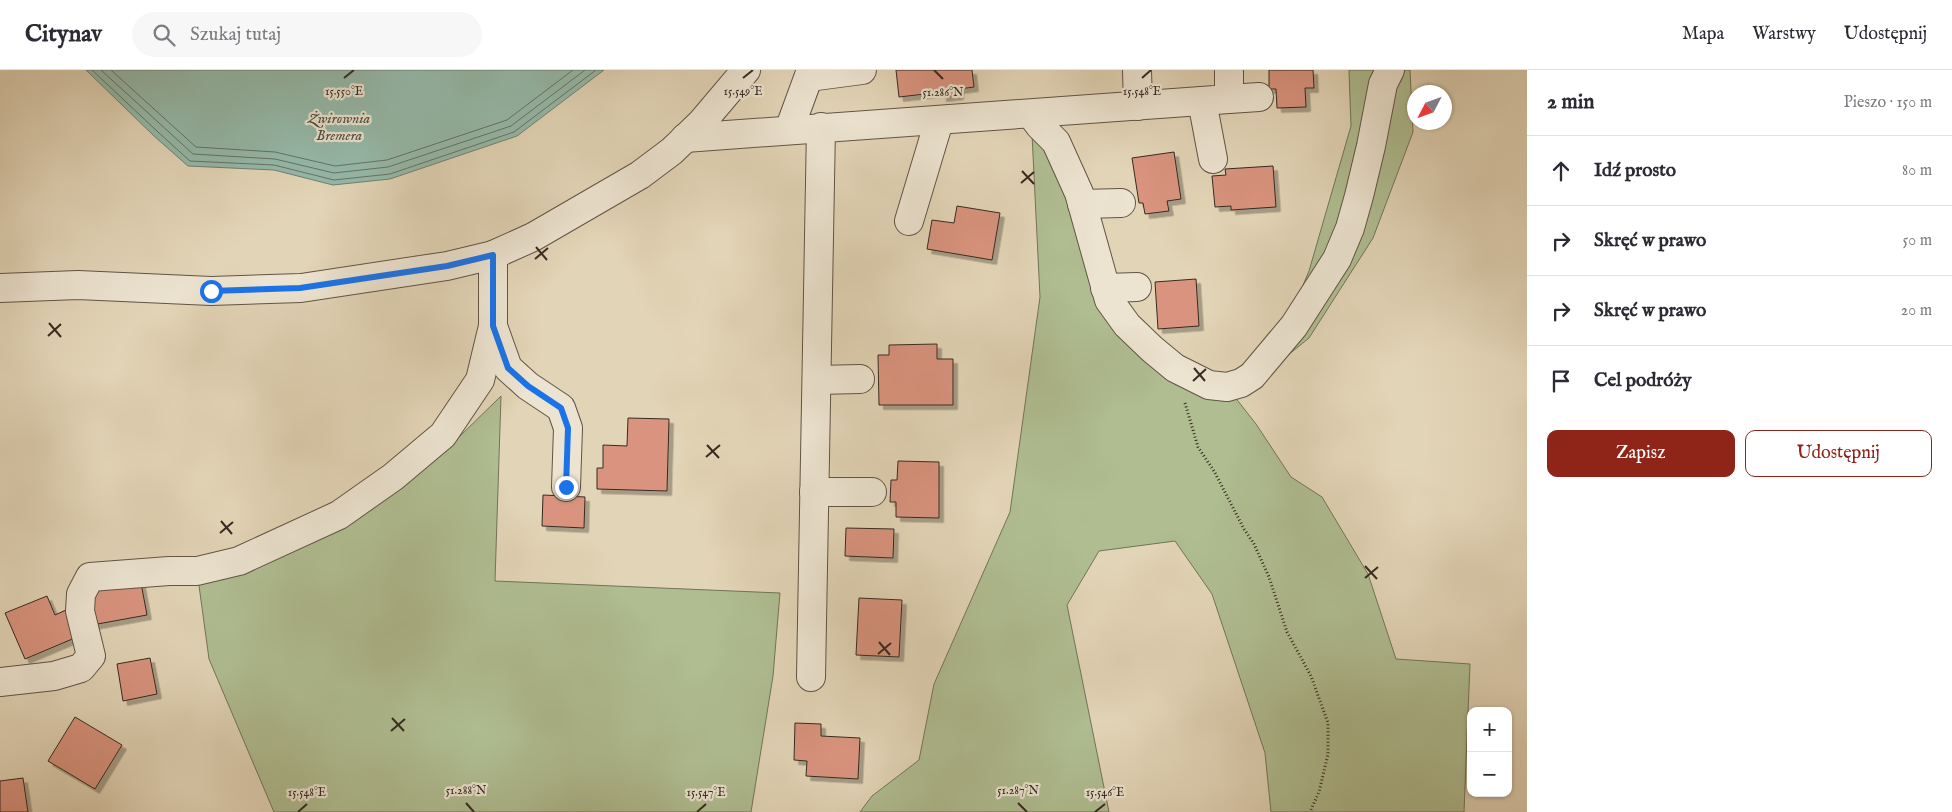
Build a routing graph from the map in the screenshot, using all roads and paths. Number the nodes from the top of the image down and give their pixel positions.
1 (746, 70) edge
2 (862, 70) edge
3 (1137, 70) edge
4 (1228, 70) edge
5 (1390, 70) edge
6 (810, 74) edge
7 (1259, 97) dead end
8 (1215, 100) junction
9 (1138, 106) junction
10 (1032, 114) junction
11 (939, 121) junction
12 (822, 127) junction
13 (789, 130) junction
14 (685, 138) junction
15 (1213, 159) dead end
16 (1082, 204) junction
17 (1121, 204) dead end
18 (909, 221) dead end
19 (493, 255) junction
20 (1138, 287) dead end
21 (0, 288) edge
22 (1105, 288) junction
23 (493, 326) junction
24 (1181, 371) junction
25 (860, 379) dead end
26 (816, 380) junction
27 (566, 487) dead end
28 (814, 492) junction
29 (872, 492) dead end
30 (811, 677) dead end
31 (0, 682) edge
32 (1310, 812) edge

1 - 14 street
2 - 6 street
3 - 9 street
4 - 8 street
5 - 24 street
6 - 13 street
7 - 8 street
8 - 9 street
8 - 15 street
9 - 10 street
10 - 11 street
10 - 16 street
11 - 12 street
11 - 18 street
12 - 13 street
12 - 26 street
13 - 14 street
14 - 19 street
16 - 17 street
16 - 22 street
19 - 21 street
19 - 23 street
20 - 22 street
22 - 24 street
23 - 27 street
23 - 31 street
24 - 32 path
25 - 26 street
26 - 28 street
28 - 29 street
28 - 30 street

